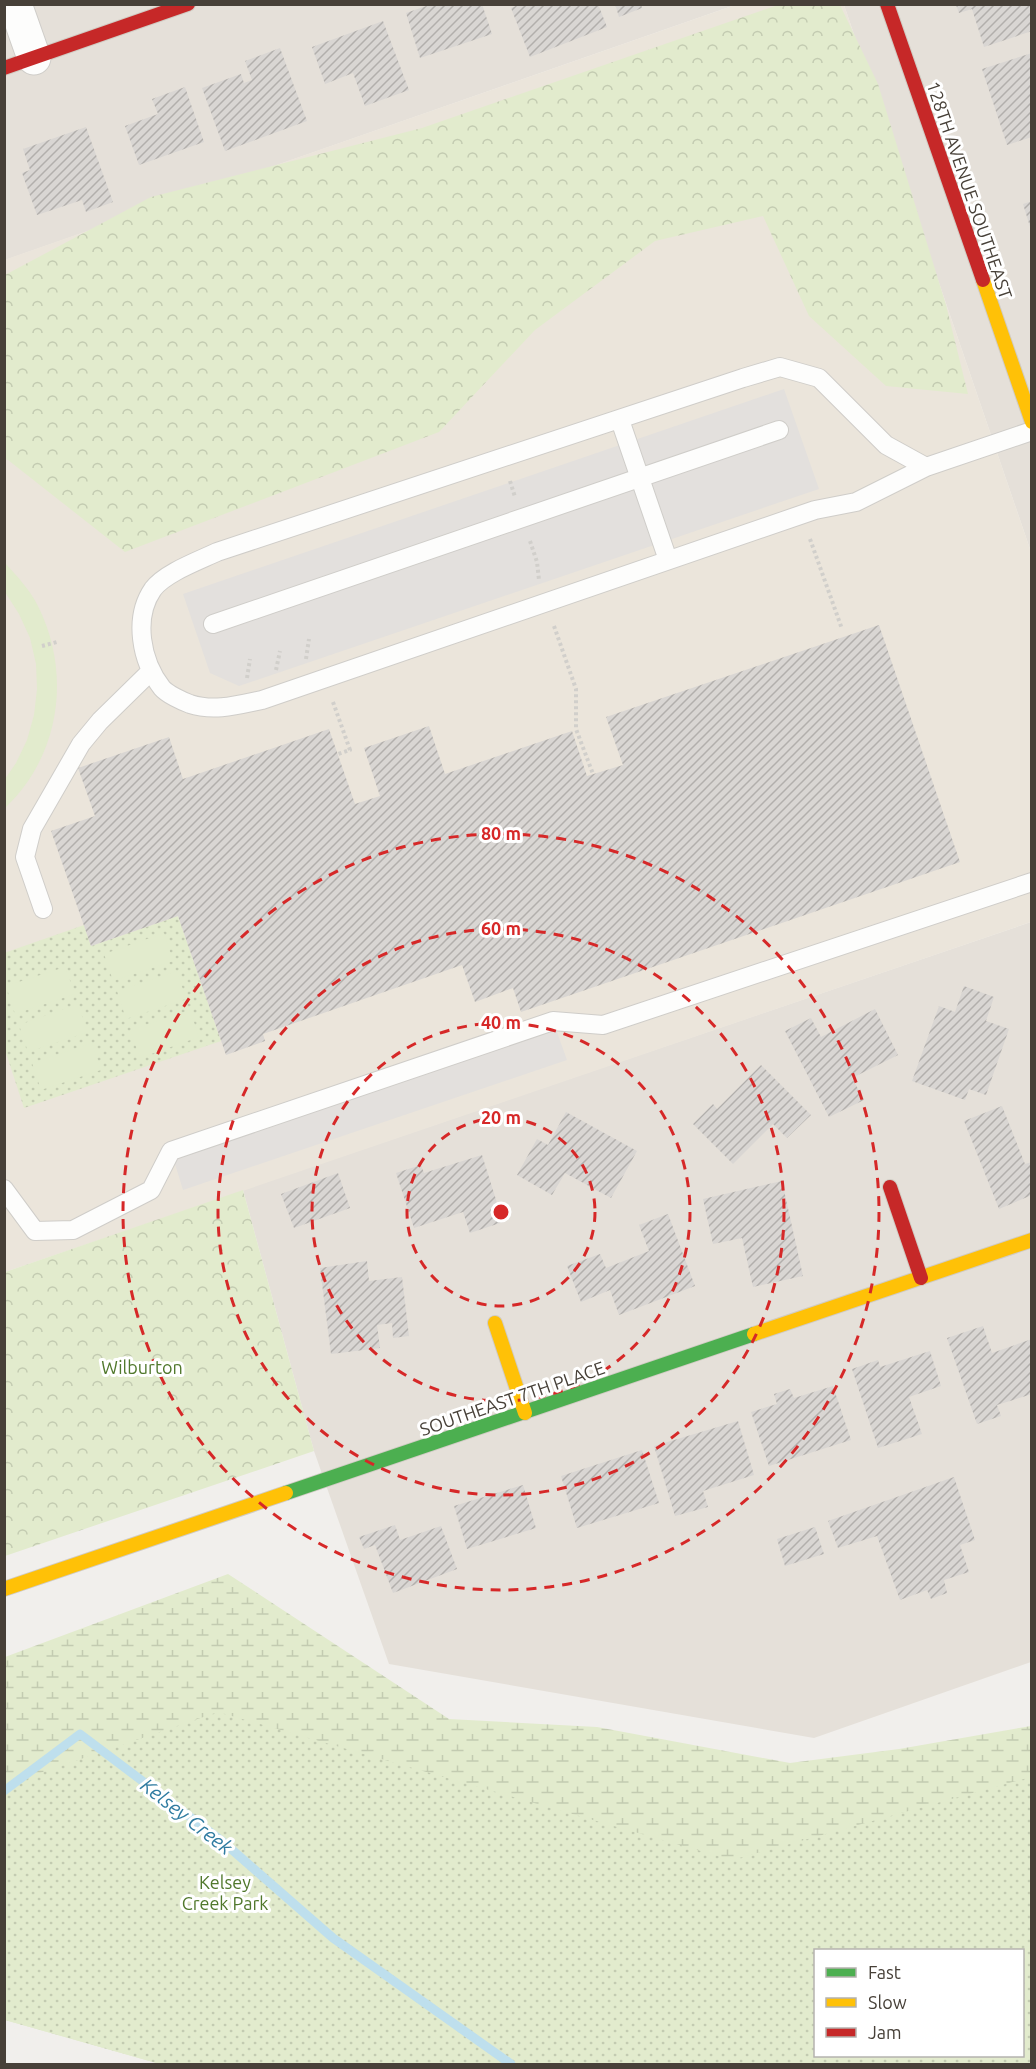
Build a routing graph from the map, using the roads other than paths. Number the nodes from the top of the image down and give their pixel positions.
1 (15, 4) edge
2 (188, 4) edge
3 (887, 4) edge
4 (19, 63) edge
5 (620, 420) junction
6 (1032, 422) edge
7 (779, 430) dead end
8 (1032, 431) edge
9 (926, 467) junction
10 (640, 478) junction
11 (668, 560) junction
12 (213, 624) dead end
13 (151, 671) junction
14 (1032, 882) edge
15 (43, 909) dead end
16 (890, 1187) dead end
17 (4, 1189) edge
18 (1032, 1240) edge
19 (921, 1278) junction
20 (495, 1323) dead end
21 (525, 1413) junction
22 (4, 1590) edge

1 - 4 street
2 - 4 street
3 - 6 street, 128TH AVENUE SOUTHEAST
5 - 9 lane
5 - 10 lane
5 - 13 lane
7 - 10 lane
8 - 9 lane
9 - 11 lane
10 - 11 lane
10 - 12 lane
11 - 13 lane
13 - 15 lane
14 - 17 lane
16 - 19 street
18 - 19 street, SOUTHEAST 7TH PLACE
19 - 21 street, SOUTHEAST 7TH PLACE
20 - 21 street
21 - 22 street, SOUTHEAST 7TH PLACE

